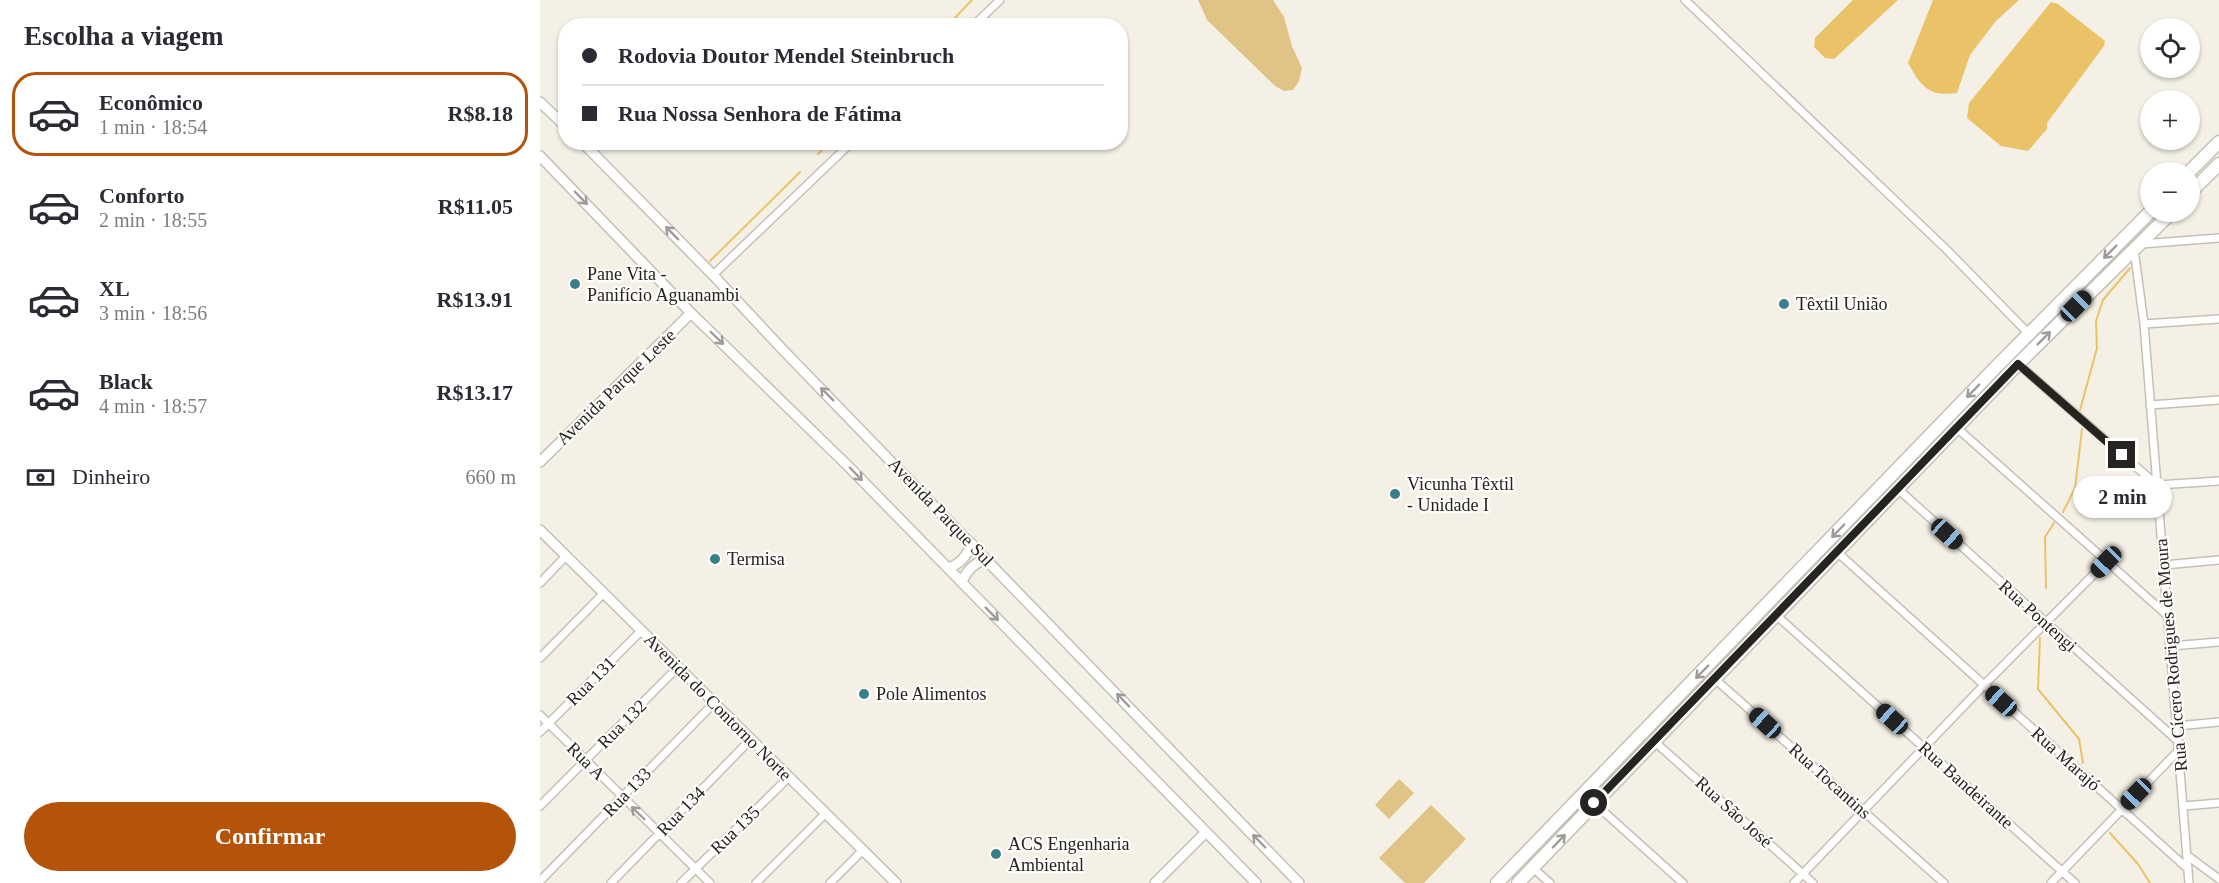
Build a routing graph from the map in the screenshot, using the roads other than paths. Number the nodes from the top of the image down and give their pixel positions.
1 (1000, 0) edge
2 (1685, 0) edge
3 (981, 18) edge
4 (540, 102) edge
5 (558, 119) edge
6 (2219, 142) edge
7 (590, 150) edge
8 (844, 150) edge
9 (540, 156) edge
10 (2199, 162) edge
11 (2219, 164) edge
12 (2200, 183) edge
13 (2140, 222) edge
14 (2162, 222) edge
15 (2219, 238) edge
16 (2137, 247) junction
17 (713, 275) junction
18 (692, 312) junction
19 (2219, 319) edge
20 (2144, 324) junction
21 (2029, 334) junction
22 (2018, 364) junction
23 (2219, 400) edge
24 (2150, 405) junction
25 (1957, 428) junction
26 (540, 462) edge
27 (2219, 481) edge
28 (2157, 486) junction
29 (1898, 489) junction
30 (540, 530) edge
31 (972, 544) junction
32 (1837, 552) junction
33 (566, 556) junction
34 (985, 558) junction
35 (2219, 560) edge
36 (2106, 562) junction
37 (2164, 565) junction
38 (948, 568) junction
39 (540, 583) edge
40 (962, 583) junction
41 (603, 594) junction
42 (1777, 616) junction
43 (2168, 616) junction
44 (2046, 624) junction
45 (641, 631) junction
46 (2219, 642) edge
47 (2171, 646) junction
48 (540, 658) edge
49 (678, 667) junction
50 (1715, 679) junction
51 (1984, 685) junction
52 (714, 703) junction
53 (540, 714) edge
54 (2219, 722) edge
55 (549, 723) junction
56 (2177, 726) junction
57 (540, 732) edge
58 (751, 739) junction
59 (1655, 742) junction
60 (2179, 746) junction
61 (1925, 748) junction
62 (585, 760) junction
63 (789, 777) junction
64 (622, 797) junction
65 (1594, 803) junction
66 (2219, 803) edge
67 (540, 806) edge
68 (2184, 806) junction
69 (2121, 809) junction
70 (1864, 812) junction
71 (825, 814) junction
72 (1206, 832) junction
73 (660, 833) junction
74 (863, 850) junction
75 (2188, 856) junction
76 (696, 868) junction
77 (1533, 868) junction
78 (2188, 869) junction
79 (2062, 871) junction
80 (1803, 874) junction
81 (2219, 879) edge
82 (540, 881) edge
83 (611, 883) edge
84 (681, 883) edge
85 (710, 883) edge
86 (756, 883) edge
87 (830, 883) edge
88 (896, 883) edge
89 (1155, 883) edge
90 (1256, 883) edge
91 (1299, 883) edge
92 (1497, 883) edge
93 (1518, 883) edge
94 (1550, 883) edge
95 (1683, 883) edge
96 (1794, 883) edge
97 (1813, 883) edge
98 (1944, 883) edge
99 (2051, 883) edge
100 (2075, 883) edge
101 (2189, 883) edge

1 - 3 street
2 - 21 street
4 - 5 street
6 - 10 highway
17 -> 7 street, Avenida Parque Sul
8 - 17 street
9 -> 18 street, Avenida Parque Sul
11 - 12 highway
13 -> 21 highway
14 - 16 highway
15 - 16 street
16 - 20 street, Rua Cícero Rodrigues de Moura
22 -> 16 highway
31 -> 17 street, Avenida Parque Sul
18 - 26 street, Avenida Parque Leste
18 -> 38 street, Avenida Parque Sul
19 - 20 street
20 - 24 street, Rua Cícero Rodrigues de Moura
21 -> 92 highway
22 - 25 highway
22 - 28 street
23 - 24 street
24 - 28 street, Rua Cícero Rodrigues de Moura
25 - 29 highway
25 - 36 street
27 - 28 street
28 - 37 street, Rua Cícero Rodrigues de Moura
29 - 32 highway
29 - 44 street, Rua Pontengi
30 - 33 street, Avenida do Contorno Norte
31 - 34 street, Avenida Parque Sul
31 - 38 street
32 - 42 highway
32 - 51 street, Rua Marajó
33 - 39 street
33 - 41 street, Avenida do Contorno Norte
34 - 40 street
91 -> 34 street, Avenida Parque Sul
35 - 37 street
36 - 43 street
36 - 44 street
37 - 43 street, Rua Cícero Rodrigues de Moura
38 - 40 street, Avenida Parque Sul
40 -> 72 street, Avenida Parque Sul
41 - 45 street, Avenida do Contorno Norte
41 - 48 street
42 - 50 highway
42 - 61 street, Rua Bandeirante
43 - 47 street, Rua Cícero Rodrigues de Moura
44 - 51 street
44 - 60 street, Rua Pontengi
45 - 49 street, Avenida do Contorno Norte
45 - 55 street, Rua 131
46 - 47 street
47 - 56 street, Rua Cícero Rodrigues de Moura
49 - 52 street, Avenida do Contorno Norte
49 - 62 street, Rua 132
50 - 59 highway
50 - 70 street, Rua Tocantins
51 - 61 street
51 - 69 street, Rua Marajó
52 - 58 street, Avenida do Contorno Norte
52 - 64 street, Rua 133
53 - 55 street, Rua A
54 - 56 street
55 - 57 street, Rua 131
55 - 62 street, Rua A
56 - 60 street, Rua Cícero Rodrigues de Moura
58 - 63 street, Avenida do Contorno Norte
58 - 73 street, Rua 134
59 - 65 highway
59 - 80 street, Rua São José
60 - 68 street, Rua Cícero Rodrigues de Moura
60 - 69 street
61 - 70 street
61 - 79 street, Rua Bandeirante
62 - 64 street, Rua A
62 - 67 street, Rua 132
63 - 71 street, Avenida do Contorno Norte
63 - 76 street, Rua 135
73 -> 64 street, Rua A
64 - 82 street, Rua 133
77 -> 65 highway
65 - 95 street
66 - 68 street
68 - 75 street, Rua Cícero Rodrigues de Moura
69 - 78 street, Rua Marajó
69 - 79 street
70 - 80 street
70 - 98 street, Rua Tocantins
71 - 74 street, Avenida do Contorno Norte
71 - 86 street
72 - 89 street
72 - 90 street, Avenida Parque Sul
73 - 76 street, Rua A
73 - 83 street, Rua 134
74 - 87 street
74 - 88 street, Avenida do Contorno Norte
75 - 78 street, Rua Cícero Rodrigues de Moura
75 - 81 street
76 - 84 street, Rua 135
76 - 85 street, Rua A
77 - 93 highway
77 - 94 street
78 - 101 street, Rua Cícero Rodrigues de Moura
79 - 99 street
79 - 100 street, Rua Bandeirante
80 - 96 street
80 - 97 street, Rua São José

